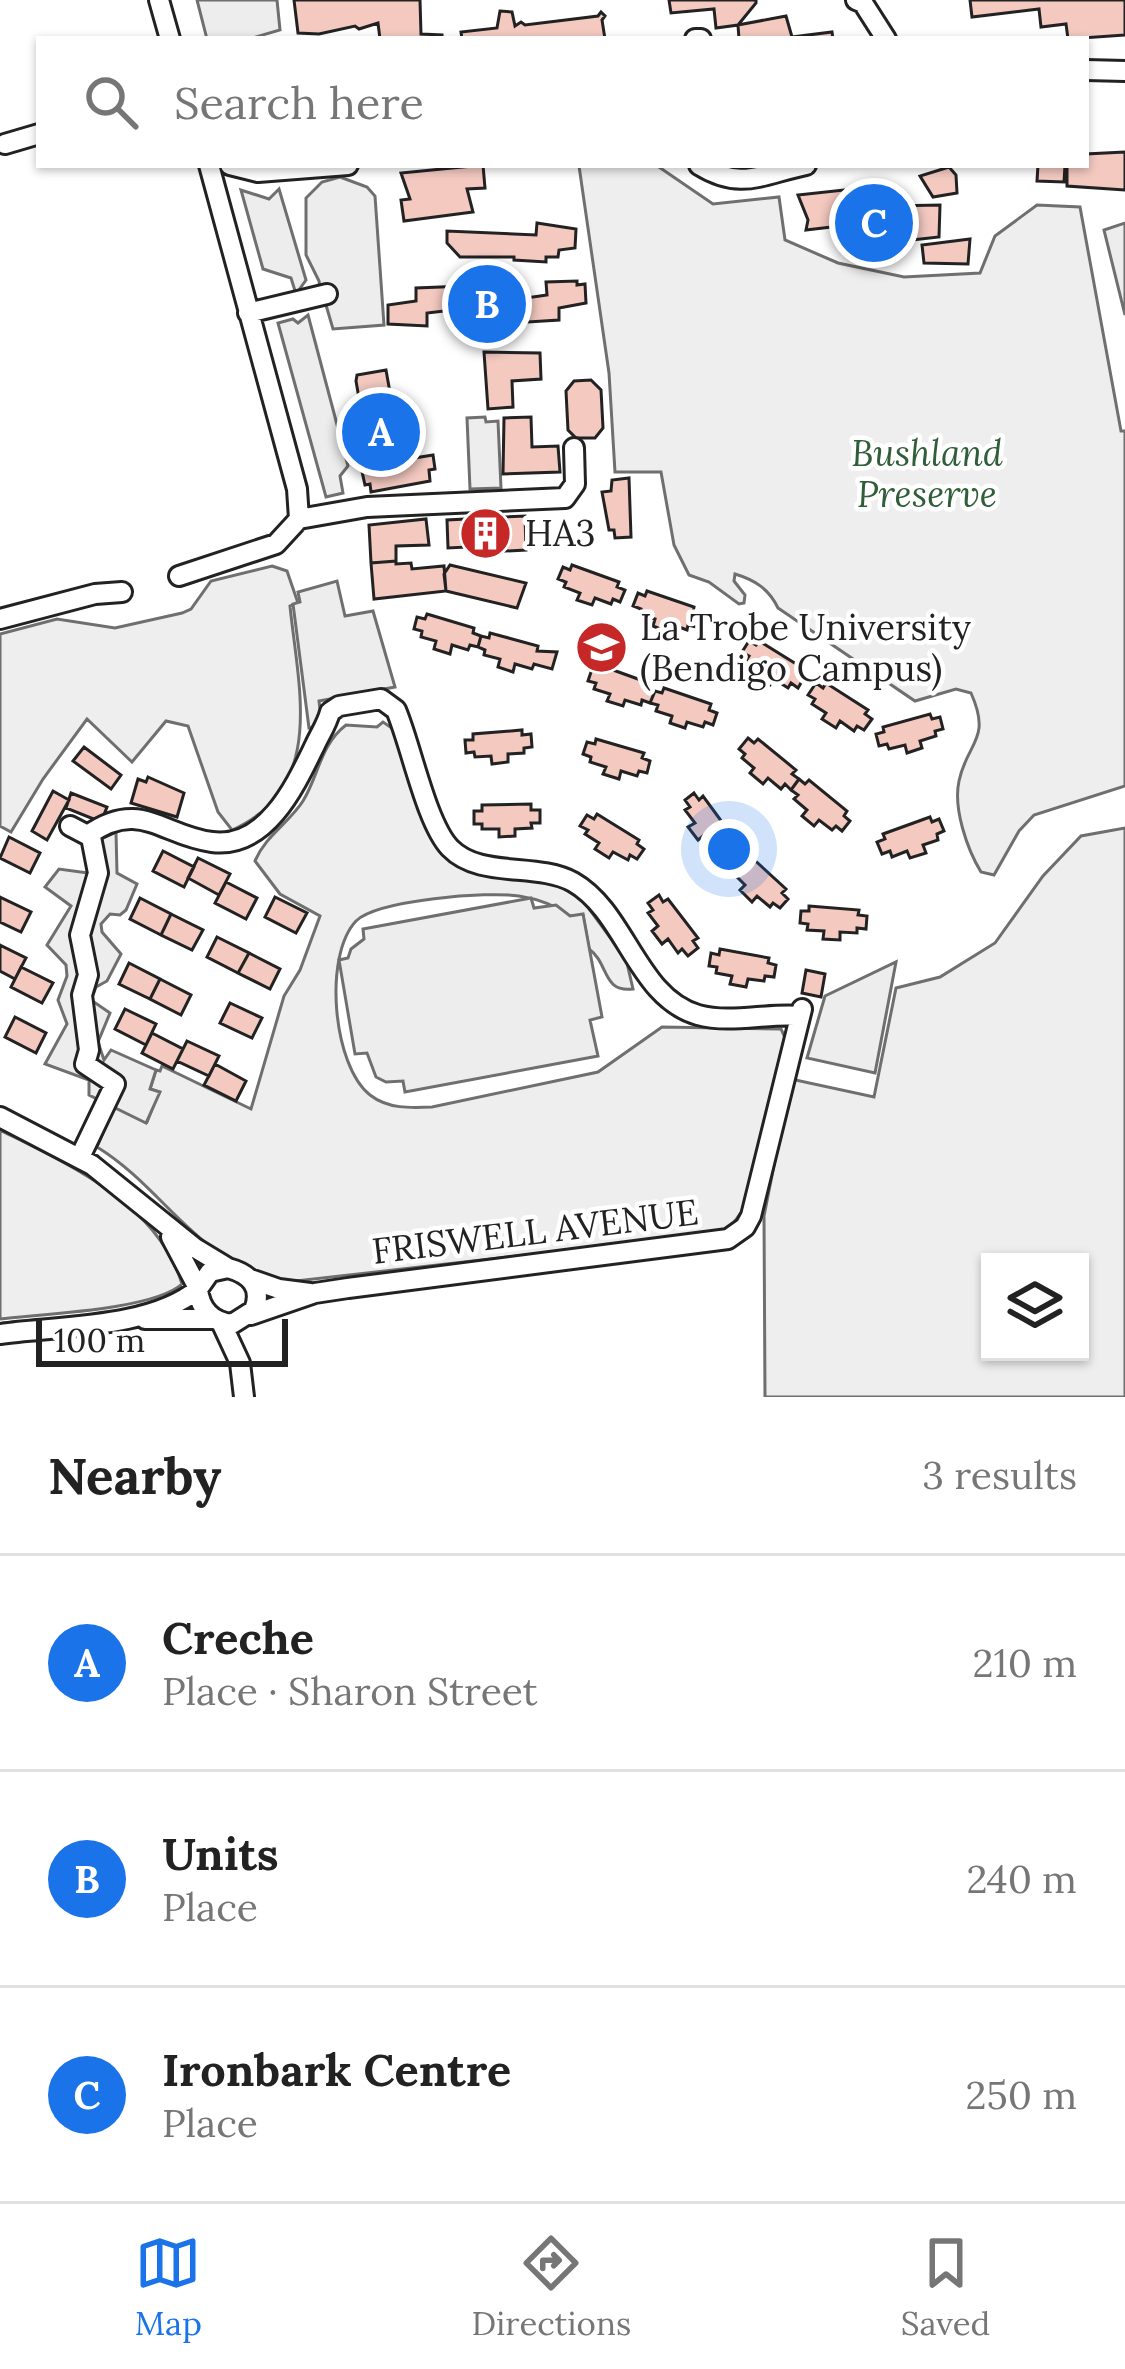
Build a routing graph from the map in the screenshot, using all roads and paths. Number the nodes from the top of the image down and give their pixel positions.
1 (159, 0) edge
2 (863, 1) edge
3 (169, 36) edge
4 (884, 36) edge
5 (1089, 70) edge
6 (1125, 71) edge
7 (36, 135) edge
8 (5, 144) dead end
9 (210, 168) edge
10 (242, 168) edge
11 (309, 168) edge
12 (704, 168) edge
13 (793, 168) edge
14 (327, 294) dead end
15 (248, 313) junction
16 (574, 448) dead end
17 (299, 519) junction
18 (179, 576) dead end
19 (122, 592) dead end
20 (0, 619) edge
21 (0, 1117) edge
22 (80, 1157) junction
23 (163, 1223) junction
24 (228, 1268) junction
25 (249, 1279) junction
26 (198, 1287) junction
27 (315, 1293) junction
28 (250, 1316) junction
29 (128, 1318) junction
30 (218, 1321) junction
31 (0, 1334) edge
32 (240, 1364) junction
33 (244, 1397) edge

1 - 3 street
2 - 4 street
5 - 6 street
7 - 8 street
9 - 15 street
10 - 11 street
12 - 13 street
14 - 15 street
15 - 17 street
16 - 17 street
17 - 18 street
19 - 20 street
21 - 22 street
22 - 23 street
22 - 27 street, FRISWELL AVENUE
23 - 24 street
23 - 26 street
24 - 25 street
24 - 26 street
25 - 27 street, FRISWELL AVENUE
25 - 28 street
26 - 29 street
26 - 30 street
27 - 28 street, FRISWELL AVENUE
28 - 30 street
28 - 32 street
29 - 30 street
29 - 31 street
30 - 32 street
32 - 33 street

